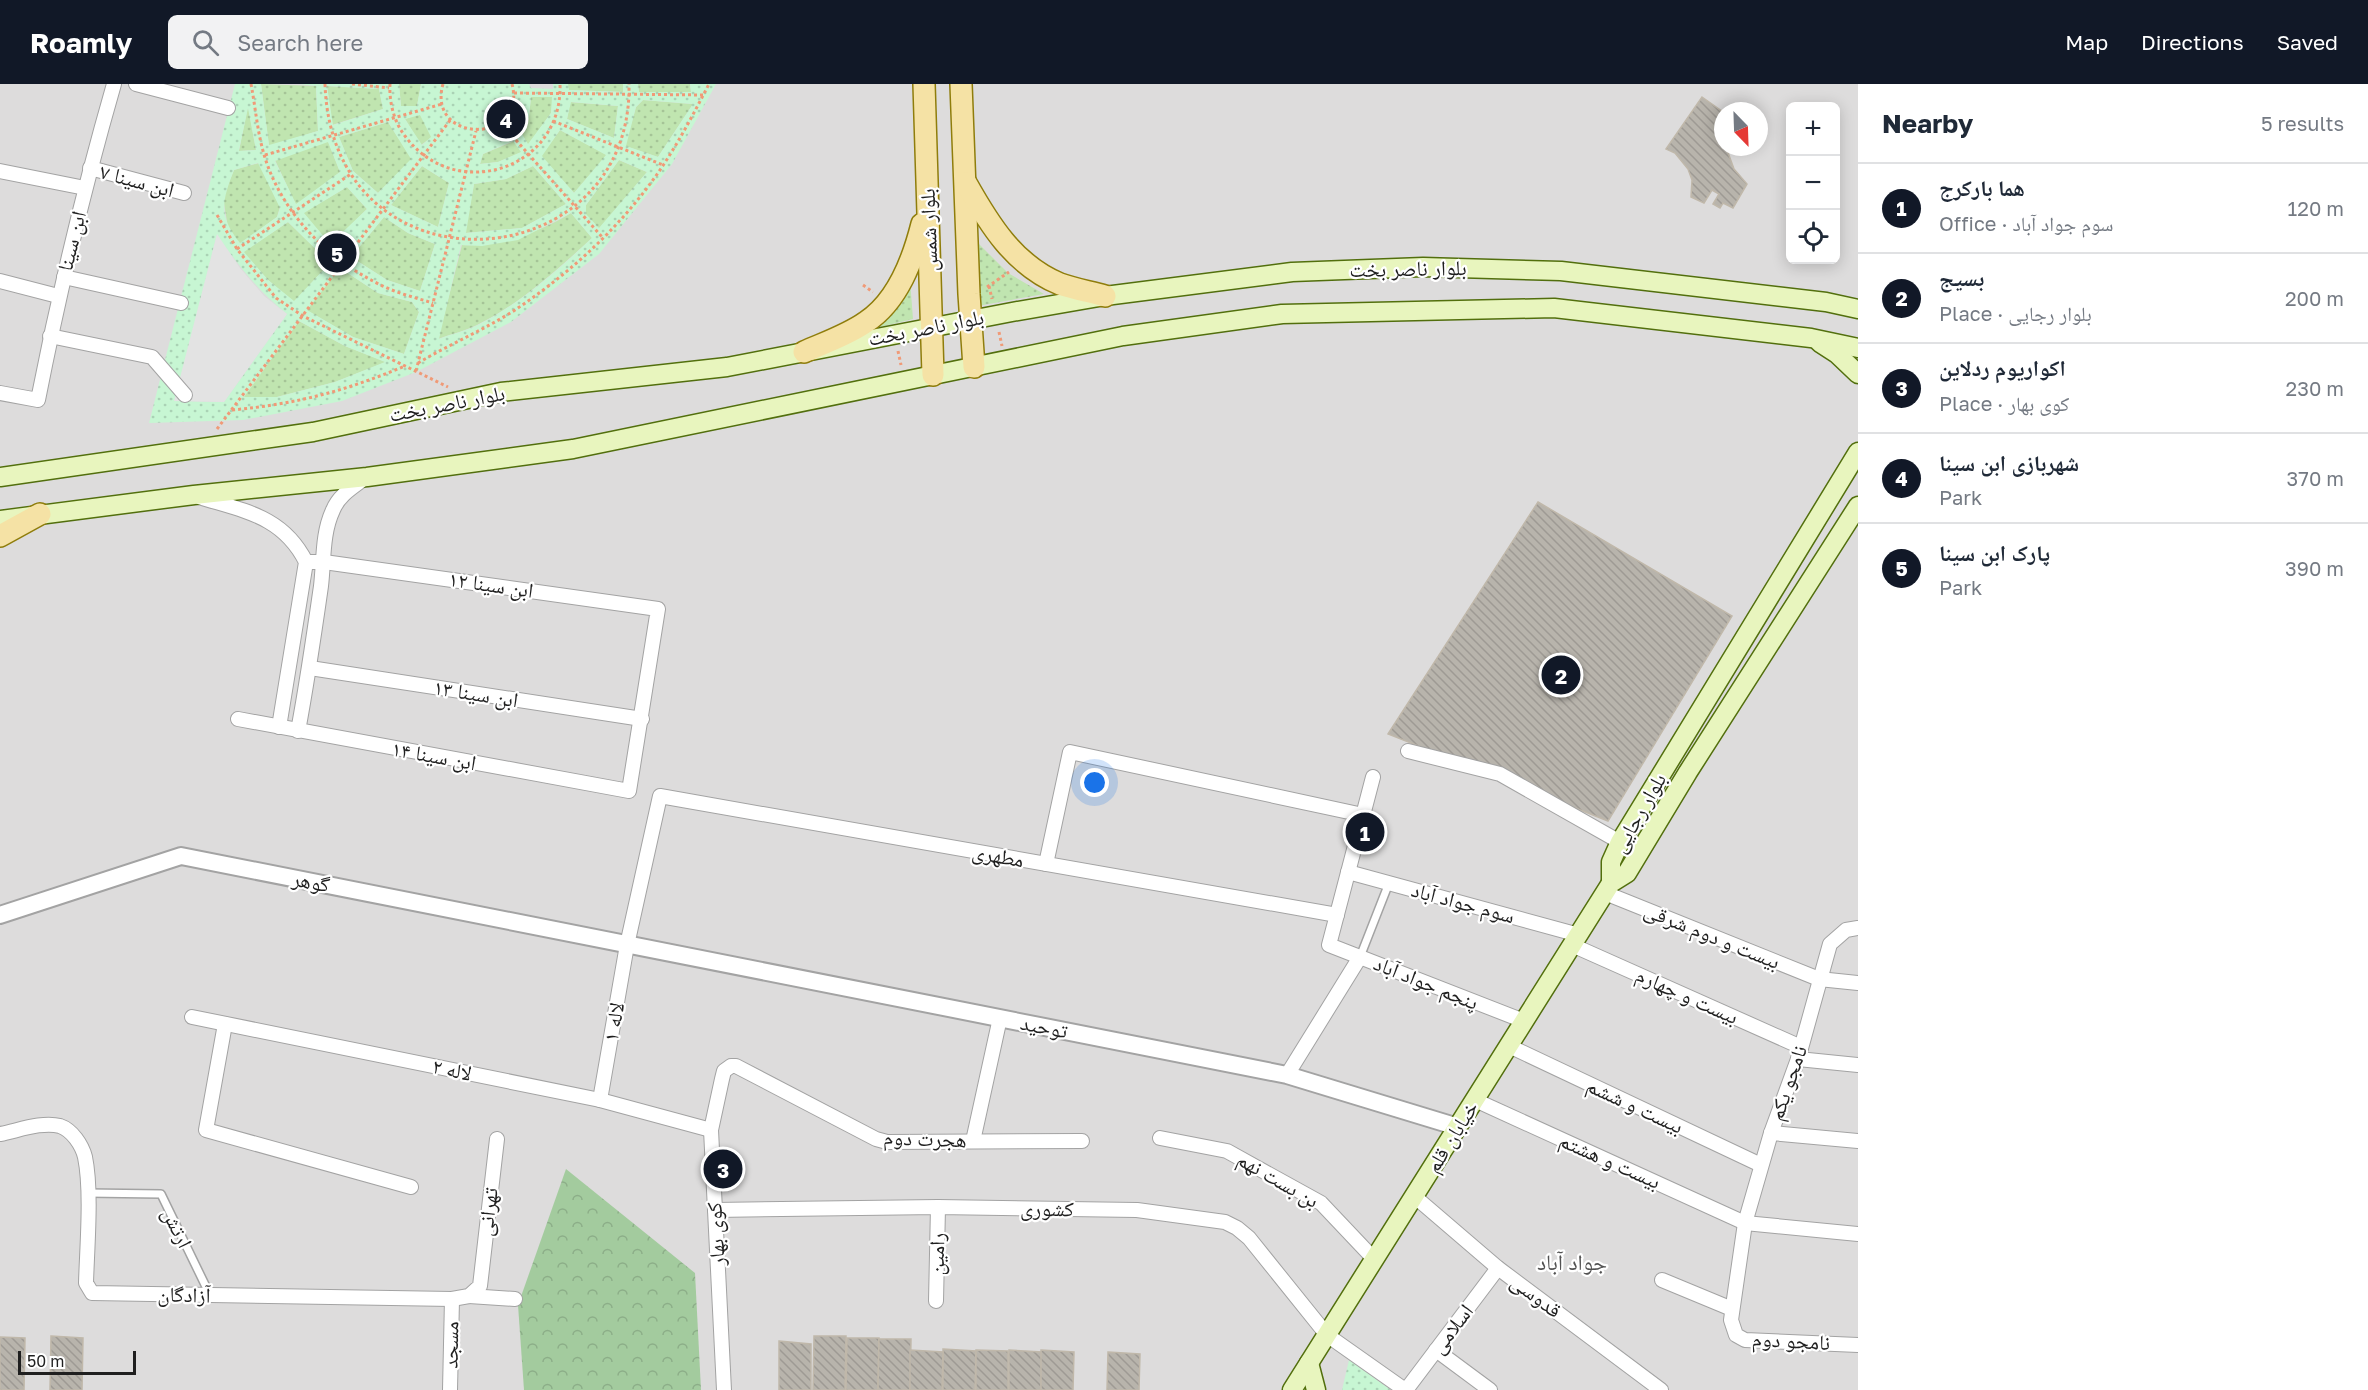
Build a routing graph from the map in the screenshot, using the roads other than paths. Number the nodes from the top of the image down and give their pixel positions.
1 (114, 84) edge
2 (136, 84) edge
3 (924, 84) edge
4 (961, 84) edge
5 (228, 108) dead end
6 (90, 168) junction
7 (0, 171) edge
8 (964, 180) junction
9 (85, 188) junction
10 (184, 193) dead end
11 (927, 203) junction
12 (64, 277) junction
13 (0, 281) edge
14 (58, 296) junction
15 (1105, 297) junction
16 (1858, 298) edge
17 (1826, 302) junction
18 (181, 303) dead end
19 (1858, 309) edge
20 (970, 320) junction
21 (932, 327) junction
22 (50, 336) junction
23 (1811, 338) junction
24 (1858, 348) edge
25 (804, 352) junction
26 (974, 367) junction
27 (1858, 374) edge
28 (933, 375) junction
29 (0, 393) edge
30 (185, 395) dead end
31 (1858, 452) edge
32 (0, 477) edge
33 (367, 477) junction
34 (194, 495) junction
35 (1858, 506) edge
36 (40, 514) junction
37 (0, 520) edge
38 (0, 536) edge
39 (306, 562) junction
40 (324, 562) junction
41 (310, 668) junction
42 (642, 719) junction
43 (238, 720) dead end
44 (279, 727) junction
45 (298, 731) junction
46 (1408, 751) dead end
47 (1372, 777) dead end
48 (660, 796) joint
49 (1363, 815) junction
50 (1620, 842) junction
51 (1046, 864) junction
52 (1348, 872) junction
53 (1389, 882) junction
54 (1608, 888) junction
55 (0, 915) edge
56 (1337, 915) junction
57 (1858, 928) edge
58 (1575, 940) junction
59 (627, 945) junction
60 (1360, 957) junction
61 (1820, 979) junction
62 (1858, 983) edge
63 (192, 1017) dead end
64 (1000, 1018) junction
65 (1524, 1021) junction
66 (225, 1024) junction
67 (1509, 1046) junction
68 (1799, 1053) junction
69 (1858, 1065) edge
70 (1287, 1075) junction
71 (722, 1079) joint
72 (600, 1100) junction
73 (1475, 1100) junction
74 (1458, 1127) junction
75 (711, 1130) junction
76 (1771, 1133) junction
77 (0, 1134) edge
78 (1160, 1138) dead end
79 (497, 1139) dead end
80 (973, 1141) junction
81 (1082, 1141) dead end
82 (1858, 1142) edge
83 (1761, 1165) junction
84 (411, 1187) dead end
85 (87, 1193) junction
86 (1414, 1196) junction
87 (938, 1207) junction
88 (715, 1210) junction
89 (1745, 1223) junction
90 (1858, 1234) edge
91 (1374, 1259) junction
92 (1498, 1268) junction
93 (1662, 1280) dead end
94 (210, 1296) junction
95 (469, 1296) junction
96 (452, 1299) junction
97 (515, 1299) dead end
98 (936, 1301) dead end
99 (1732, 1309) junction
100 (1732, 1324) joint
101 (1327, 1335) junction
102 (1858, 1345) edge
103 (1436, 1350) junction
104 (1310, 1363) junction
105 (450, 1390) edge
106 (724, 1390) edge
107 (1292, 1390) edge
108 (1316, 1390) edge
109 (1405, 1390) edge
110 (1490, 1390) edge
111 (1661, 1390) edge

1 - 6 street, ابن سینا
2 - 5 street
3 - 11 main road, بلوار شمس
4 - 8 main road, بلوار شمس
6 - 9 street, ابن سینا
6 - 10 street, ابن سینا ۷
7 - 9 street
8 - 15 main road
8 - 20 main road, بلوار شمس
9 - 12 street, ابن سینا
11 - 21 main road, بلوار شمس
11 - 25 main road
12 - 14 street, ابن سینا
12 - 18 street
13 - 14 street
14 - 22 street, ابن سینا
15 - 17 main road, بلوار ناصر بخت
15 - 20 main road, بلوار ناصر بخت
16 - 17 main road
17 - 19 main road, بلوار ناصر بخت
20 - 21 main road, بلوار ناصر بخت
20 - 26 main road, بلوار شمس
21 - 25 main road, بلوار ناصر بخت
21 - 28 main road, بلوار شمس
22 - 29 street, ابن سینا
22 - 30 street
23 - 24 main road, بلوار ناصر بخت
23 - 26 main road, بلوار ناصر بخت
23 - 27 main road
25 - 32 main road, بلوار ناصر بخت
26 - 28 main road, بلوار ناصر بخت
28 - 33 main road, بلوار ناصر بخت
31 - 50 main road, بلوار رجایی
33 - 34 main road, بلوار ناصر بخت
33 - 40 street
34 - 36 main road, بلوار ناصر بخت
34 - 39 street
35 - 54 main road, بلوار رجایی
36 - 37 main road, بلوار ناصر بخت
36 - 38 main road
39 - 40 street, ابن سینا ۱۲
39 - 44 street
40 - 41 street
40 - 42 street, ابن سینا ۱۲
41 - 42 street, ابن سینا ۱۳
41 - 45 street
42 - 45 street, ابن سینا ۱۴
43 - 44 street, ابن سینا ۱۴
44 - 45 street, ابن سینا ۱۴
46 - 50 street
47 - 49 street
48 - 51 street, مطهری
48 - 59 street, لاله ۱
49 - 51 street
49 - 52 street
50 - 54 main road, بلوار رجایی
51 - 56 street, مطهری
52 - 53 street, سوم جواد آباد
52 - 56 street
53 - 58 street, سوم جواد آباد
53 - 60 lane
54 - 58 main road, خیابان قلم
54 - 61 street, بیست و دوم شرقی
55 - 59 street, گوهر
56 - 60 street, پنجم جواد آباد
57 - 61 street, نامجو یکم
58 - 65 main road, خیابان قلم
58 - 68 street, بیست و چهارم
59 - 64 street, توحید
59 - 72 street, لاله ۱
60 - 65 street, پنجم جواد آباد
60 - 70 street
61 - 62 street, بیست و دوم شرقی
61 - 68 street, نامجو یکم
63 - 66 street, لاله ۲
64 - 70 street, توحید
64 - 80 street
65 - 67 main road, خیابان قلم
66 - 72 street, لاله ۲
66 - 84 street
67 - 73 main road, خیابان قلم
67 - 83 street, بیست و ششم
68 - 69 street, بیست و چهارم
68 - 76 street, نامجو یکم
70 - 74 street, توحید
71 - 75 street, کوی بهار
71 - 80 street, هجرت دوم
72 - 75 street, لاله ۲
73 - 74 main road, خیابان قلم
73 - 89 street, بیست و هشتم
74 - 86 main road, خیابان قلم
75 - 88 street, کوی بهار
76 - 82 street
76 - 83 street, نامجو یکم
77 - 85 street, آزادگان
78 - 91 street, بن بست نهم
79 - 95 street, تهرانی
80 - 81 street, هجرت دوم
83 - 89 street, نامجو یکم
85 - 94 lane, ارتش
85 - 94 street, آزادگان
86 - 91 main road, خیابان قلم
86 - 92 street, قدوسی
87 - 88 street, کشوری
87 - 98 street, رامین
87 - 101 street, کشوری
88 - 106 street, کوی بهار
89 - 90 street
89 - 99 street, نامجو یکم
91 - 101 main road, خیابان قلم
92 - 103 street, اسلامی
92 - 111 street, قدوسی
93 - 99 street
94 - 96 street, آزادگان
95 - 96 street, آزادگان
95 - 97 street, آزادگان
96 - 105 street, مسجد
99 - 100 street, نامجو یکم
100 - 102 street, نامجو دوم
101 - 104 main road, خیابان قلم
101 - 109 street, کشوری
103 - 109 street, اسلامی
103 - 110 street
104 - 107 main road, خیابان قلم
104 - 108 main road

